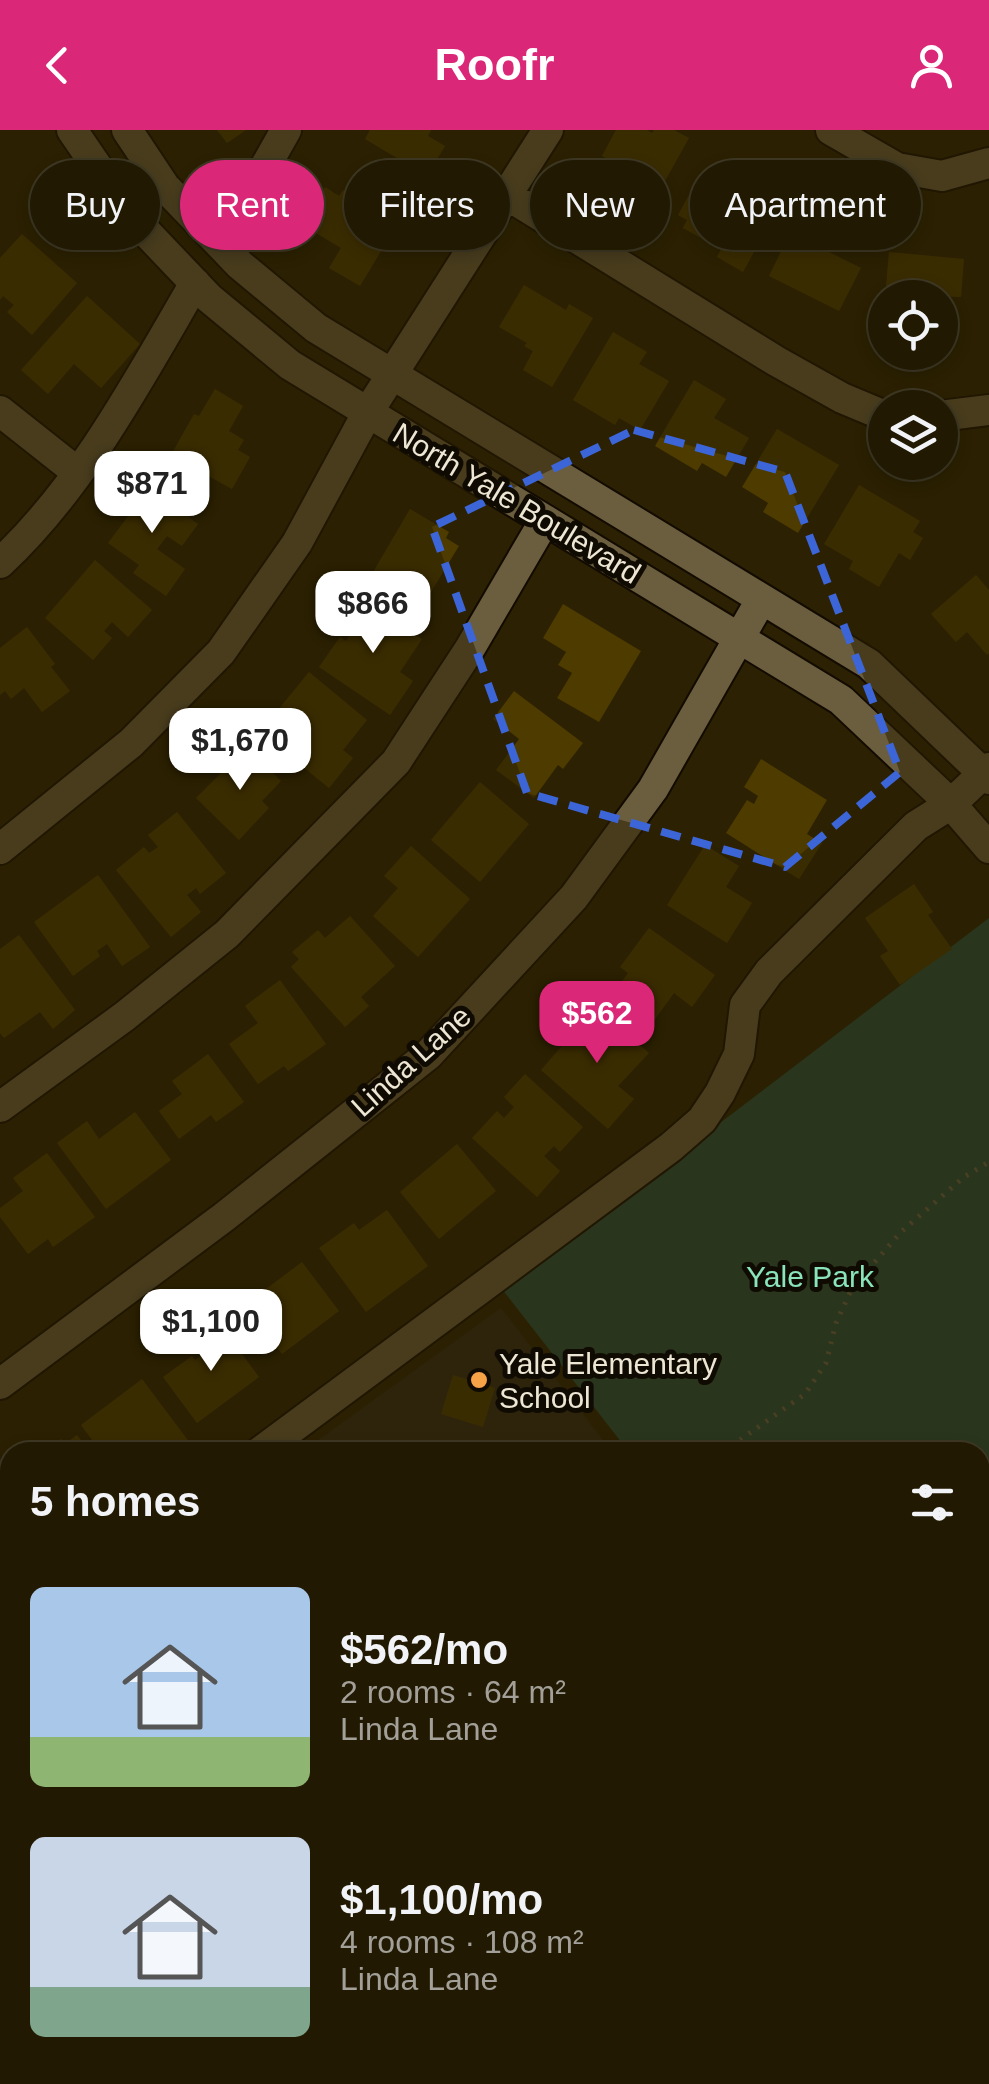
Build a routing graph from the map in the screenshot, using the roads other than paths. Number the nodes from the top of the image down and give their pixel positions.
1 (72, 130) edge
2 (126, 130) edge
3 (286, 130) edge
4 (548, 130) edge
5 (831, 130) edge
6 (269, 160) edge
7 (989, 163) edge
8 (510, 190) edge
9 (510, 197) edge
10 (180, 203) edge
11 (225, 250) edge
12 (472, 250) edge
13 (194, 283) junction
14 (394, 375) junction
15 (868, 409) edge
16 (989, 410) edge
17 (0, 411) edge
18 (368, 412) junction
19 (958, 414) edge
20 (77, 472) junction
21 (545, 520) junction
22 (0, 563) edge
23 (762, 600) junction
24 (738, 638) junction
25 (987, 773) edge
26 (951, 804) junction
27 (6, 834) edge
28 (989, 848) edge
29 (0, 1107) edge
30 (0, 1384) edge
31 (273, 1442) edge

1 - 13 street, North Yale Boulevard
2 - 10 street, North Yale Boulevard
3 - 6 street
4 - 8 street
5 - 7 street
9 - 15 street
11 - 14 street, North Yale Boulevard
12 - 14 street
13 - 18 street, North Yale Boulevard
13 - 20 street
14 - 18 street
14 - 23 street, North Yale Boulevard
16 - 19 street
17 - 20 street
18 - 21 street, North Yale Boulevard
18 - 27 street
20 - 22 street
21 - 24 street, North Yale Boulevard
21 - 29 street
23 - 24 street, Linda Lane
23 - 25 street, North Yale Boulevard
24 - 26 street, North Yale Boulevard
24 - 30 street, Linda Lane
25 - 26 street
26 - 28 street, North Yale Boulevard
26 - 31 street

